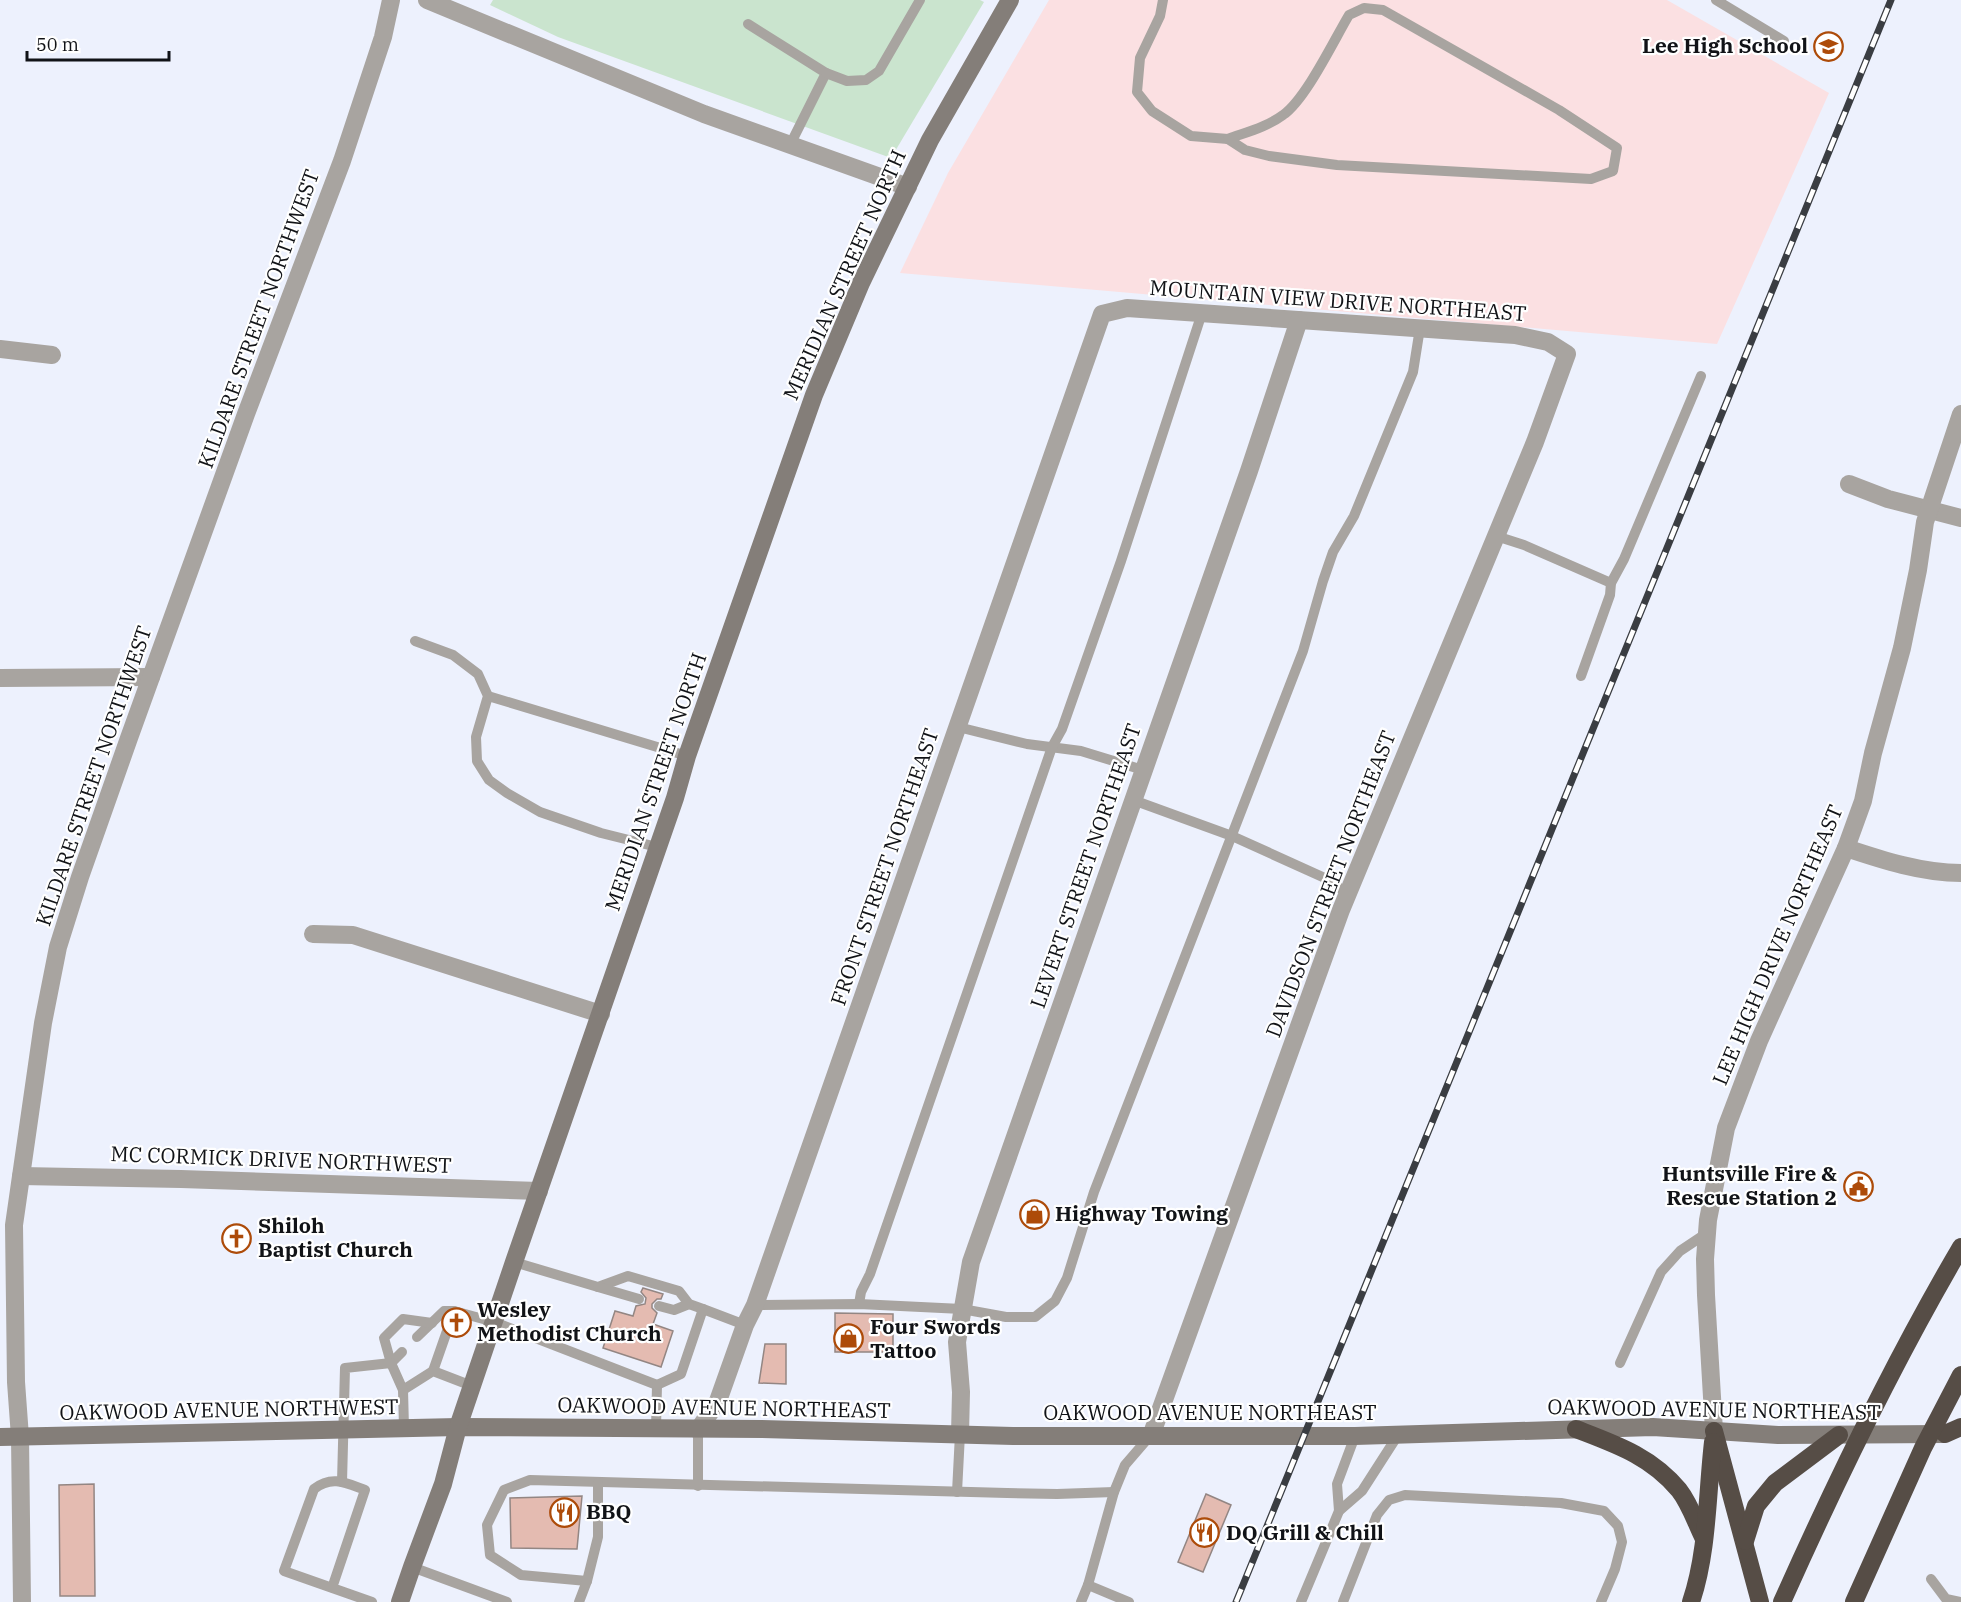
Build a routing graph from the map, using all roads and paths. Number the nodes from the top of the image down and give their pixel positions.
1 (391, 0) edge
2 (428, 0) edge
3 (920, 0) edge
4 (1010, 0) edge
5 (1163, 0) edge
6 (1716, 0) edge
7 (748, 24) dead end
8 (1784, 41) dead end
9 (826, 73) junction
10 (1228, 139) junction
11 (790, 145) junction
12 (908, 187) junction
13 (1202, 313) junction
14 (1102, 314) joint
15 (1299, 320) junction
16 (1420, 328) junction
17 (0, 349) edge
18 (1567, 354) joint
19 (52, 355) dead end
20 (1701, 376) dead end
21 (1961, 414) edge
22 (1849, 484) dead end
23 (1929, 510) junction
24 (1961, 518) edge
25 (1496, 536) junction
26 (1611, 583) junction
27 (415, 640) dead end
28 (1581, 676) dead end
29 (151, 677) junction
30 (0, 678) edge
31 (488, 696) junction
32 (958, 727) junction
33 (1052, 747) junction
34 (687, 756) junction
35 (1143, 770) junction
36 (1133, 800) junction
37 (1232, 836) junction
38 (657, 847) junction
39 (1846, 848) junction
40 (1961, 873) edge
41 (1348, 894) junction
42 (313, 934) dead end
43 (601, 1014) junction
44 (21, 1176) junction
45 (539, 1191) junction
46 (1707, 1233) junction
47 (1961, 1247) edge
48 (514, 1262) junction
49 (598, 1287) junction
50 (639, 1299) dead end
51 (689, 1304) junction
52 (859, 1304) junction
53 (755, 1305) junction
54 (659, 1306) dead end
55 (703, 1309) junction
56 (962, 1309) junction
57 (454, 1311) junction
58 (494, 1322) junction
59 (432, 1323) junction
60 (745, 1325) junction
61 (417, 1337) dead end
62 (402, 1352) dead end
63 (391, 1363) junction
64 (1620, 1363) dead end
65 (433, 1371) junction
66 (1961, 1375) edge
67 (657, 1385) junction
68 (472, 1386) junction
69 (403, 1390) junction
70 (458, 1427) junction
71 (404, 1428) junction
72 (656, 1429) junction
73 (1576, 1429) junction
74 (344, 1430) junction
75 (698, 1430) junction
76 (1714, 1431) junction
77 (1956, 1432) edge
78 (960, 1434) junction
79 (1398, 1435) junction
80 (1839, 1435) junction
81 (1151, 1436) junction
82 (1355, 1436) junction
83 (0, 1437) edge
84 (20, 1437) junction
85 (342, 1482) junction
86 (598, 1483) junction
87 (698, 1486) junction
88 (957, 1492) junction
89 (1114, 1492) junction
90 (1339, 1511) junction
91 (1704, 1539) junction
92 (1745, 1541) junction
93 (412, 1567) junction
94 (1931, 1579) dead end
95 (587, 1581) junction
96 (1088, 1585) junction
97 (332, 1588) junction
98 (1302, 1600) edge
99 (22, 1602) edge
100 (372, 1602) edge
101 (400, 1602) edge
102 (507, 1602) edge
103 (579, 1602) edge
104 (1081, 1602) edge
105 (1129, 1602) edge
106 (1314, 1602) edge
107 (1343, 1602) edge
108 (1601, 1602) edge
109 (1691, 1602) edge
110 (1760, 1602) edge
111 (1782, 1602) edge
112 (1854, 1602) edge
113 (1960, 1602) edge

1 - 29 street, KILDARE STREET NORTHWEST
2 - 11 street
3 - 9 lane
4 - 12 street, MERIDIAN STREET NORTH
5 - 10 lane
6 - 8 lane
7 - 9 lane
9 - 11 lane
10 - 10 lane
11 - 12 street
12 - 34 street, MERIDIAN STREET NORTH
13 - 14 street, MOUNTAIN VIEW DRIVE NORTHEAST
13 - 15 street, MOUNTAIN VIEW DRIVE NORTHEAST
13 - 33 lane
14 - 32 street, FRONT STREET NORTHEAST
15 - 16 street, MOUNTAIN VIEW DRIVE NORTHEAST
15 - 35 street, LEVERT STREET NORTHEAST
16 - 18 street, MOUNTAIN VIEW DRIVE NORTHEAST
16 - 37 lane
17 - 19 street
18 - 25 street, DAVIDSON STREET NORTHEAST
20 - 26 lane
21 - 23 street, LEE HIGH DRIVE NORTHEAST
22 - 23 street
23 - 24 street
23 - 39 street, LEE HIGH DRIVE NORTHEAST
25 - 26 lane
25 - 41 street, DAVIDSON STREET NORTHEAST
26 - 28 lane
27 - 31 lane
29 - 30 street
29 - 44 street, KILDARE STREET NORTHWEST
31 - 34 lane
31 - 38 lane
32 - 33 lane
32 - 53 street, FRONT STREET NORTHEAST
33 - 35 lane
33 - 52 lane
34 - 38 street, MERIDIAN STREET NORTH
35 - 36 street, LEVERT STREET NORTHEAST
36 - 37 lane
36 - 56 street, LEVERT STREET NORTHEAST
37 - 41 lane
37 - 56 lane
38 - 43 street, MERIDIAN STREET NORTH
39 - 40 street
39 - 46 street, LEE HIGH DRIVE NORTHEAST
41 - 81 street, DAVIDSON STREET NORTHEAST
42 - 43 street
43 - 45 street, MERIDIAN STREET NORTH
44 - 45 street, MC CORMICK DRIVE NORTHWEST
44 - 84 street, KILDARE STREET NORTHWEST
45 - 48 street, MERIDIAN STREET NORTH
46 - 64 lane
46 - 76 street, LEE HIGH DRIVE NORTHEAST
47 - 111 highway, bridge
48 - 49 lane
48 - 58 street, MERIDIAN STREET NORTH
49 - 50 lane
49 - 51 lane
51 - 54 lane
51 - 55 lane
52 - 53 lane
52 - 56 lane
53 - 60 street, FRONT STREET NORTHEAST
55 - 60 lane
55 - 67 lane
56 - 78 street, LEVERT STREET NORTHEAST
57 - 58 lane
57 - 59 lane
57 - 65 lane
58 - 67 lane
58 - 68 street, MERIDIAN STREET NORTH
59 - 61 lane
59 - 63 lane
60 - 75 street, FRONT STREET NORTHEAST
62 - 63 lane
63 - 69 lane
63 - 74 lane
65 - 68 lane
65 - 69 lane
66 - 112 highway, bridge
67 - 72 lane
68 - 70 street, MERIDIAN STREET NORTH
69 - 71 lane
70 - 71 street, OAKWOOD AVENUE NORTHWEST
70 - 72 street, OAKWOOD AVENUE NORTHEAST
70 - 93 street, MERIDIAN STREET NORTH
71 - 74 street, OAKWOOD AVENUE NORTHWEST
72 - 75 street, OAKWOOD AVENUE NORTHEAST
73 - 76 street, OAKWOOD AVENUE NORTHEAST
73 - 79 street, OAKWOOD AVENUE NORTHEAST
73 - 91 highway
74 - 84 street, OAKWOOD AVENUE NORTHWEST
74 - 85 lane
75 - 78 street, OAKWOOD AVENUE NORTHEAST
75 - 87 lane
76 - 80 street, OAKWOOD AVENUE NORTHEAST
76 - 91 highway
76 - 92 highway
77 - 80 street, OAKWOOD AVENUE NORTHEAST
78 - 81 street, OAKWOOD AVENUE NORTHEAST
78 - 88 lane
79 - 82 street, OAKWOOD AVENUE NORTHEAST
79 - 90 lane
80 - 92 highway
81 - 82 street, OAKWOOD AVENUE NORTHEAST
81 - 89 lane
82 - 90 lane
83 - 84 street, OAKWOOD AVENUE NORTHWEST
84 - 99 street, KILDARE STREET NORTHWEST
85 - 97 lane
85 - 97 lane
86 - 87 lane
86 - 95 lane
86 - 95 lane
87 - 88 lane
88 - 89 lane
89 - 96 lane
90 - 98 lane
91 - 109 highway
92 - 110 highway
93 - 101 street, MERIDIAN STREET NORTH
93 - 102 lane
94 - 113 lane
95 - 103 lane
96 - 104 lane
96 - 105 lane
97 - 100 lane
98 - 106 lane
107 - 108 lane

